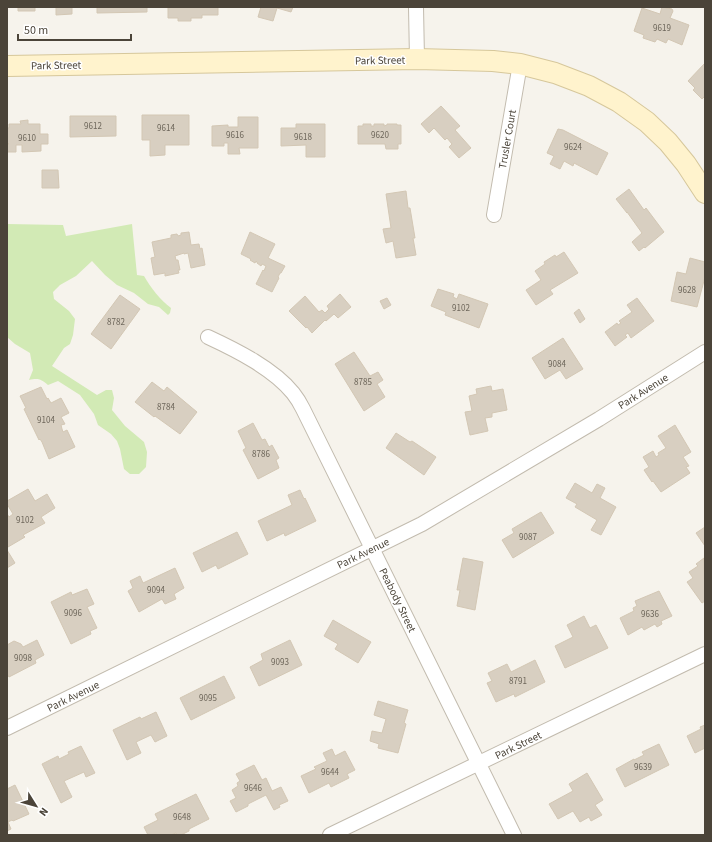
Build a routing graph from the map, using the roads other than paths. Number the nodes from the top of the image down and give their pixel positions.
1 (416, 7) edge
2 (417, 59) junction
3 (520, 64) junction
4 (7, 66) edge
5 (705, 193) edge
6 (494, 214) dead end
7 (208, 337) dead end
8 (705, 352) edge
9 (372, 549) junction
10 (705, 654) edge
11 (7, 728) edge
12 (478, 764) junction
13 (330, 835) edge
14 (514, 835) edge

1 - 2 street
2 - 3 street, Park Street
2 - 4 street, Park Street
3 - 5 street, Park Street
3 - 6 street, Trusler Court
7 - 9 street, Peabody Street
8 - 9 street, Park Avenue
9 - 11 street, Park Avenue
9 - 12 street, Peabody Street
10 - 12 street, Park Street
12 - 13 street, Park Street
12 - 14 street, Peabody Street

